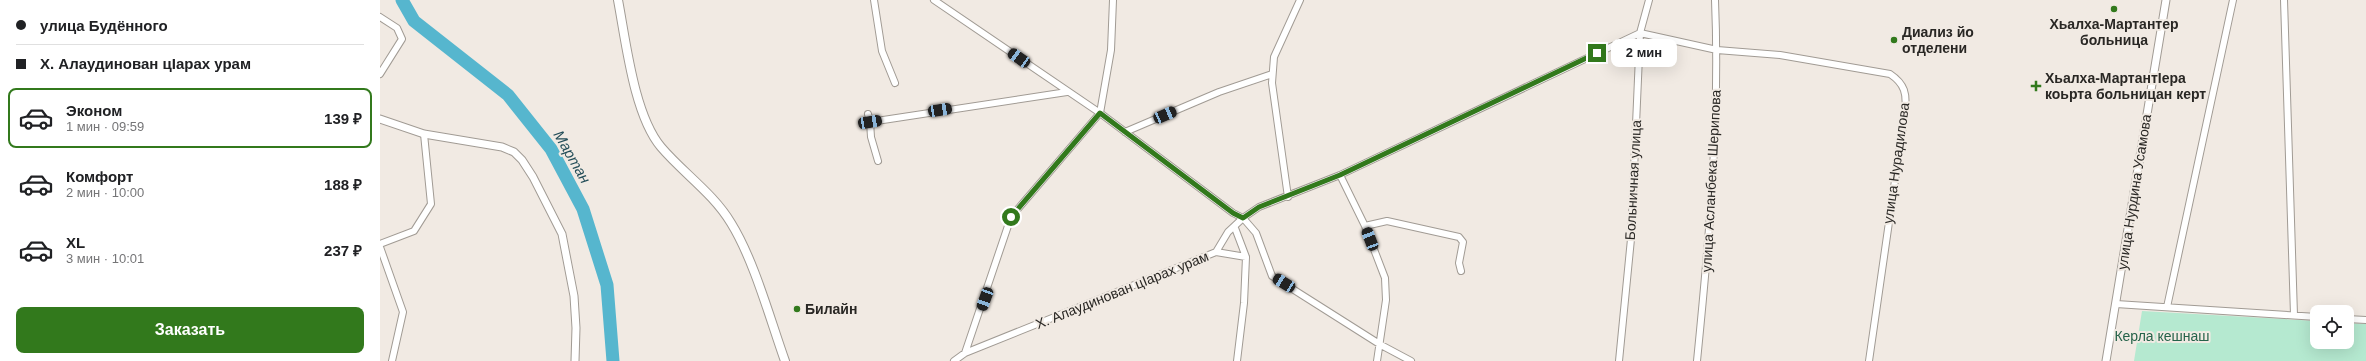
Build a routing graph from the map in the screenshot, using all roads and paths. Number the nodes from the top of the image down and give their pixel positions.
1 (618, 0) edge
2 (874, 0) edge
3 (934, 0) edge
4 (1112, 0) edge
5 (1300, 0) edge
6 (1649, 0) edge
7 (1715, 0) edge
8 (2166, 0) edge
9 (2233, 0) edge
10 (2284, 0) edge
11 (380, 17) edge
12 (1640, 33) junction
13 (1717, 50) junction
14 (380, 74) edge
15 (1272, 74) junction
16 (895, 83) dead end
17 (1067, 92) junction
18 (1100, 113) junction
19 (868, 114) dead end
20 (380, 119) edge
21 (870, 122) junction
22 (1125, 132) junction
23 (424, 134) junction
24 (878, 161) dead end
25 (1340, 175) junction
26 (1288, 197) junction
27 (1243, 218) junction
28 (1365, 226) junction
29 (1235, 228) junction
30 (380, 246) edge
31 (1216, 252) junction
32 (1246, 257) junction
33 (1460, 271) dead end
34 (2116, 304) junction
35 (2167, 307) junction
36 (2294, 315) junction
37 (2310, 316) edge
38 (2354, 319) edge
39 (2366, 320) edge
40 (1381, 344) junction
41 (966, 353) junction
42 (392, 361) edge
43 (575, 361) edge
44 (785, 361) edge
45 (954, 361) edge
46 (1237, 361) edge
47 (1377, 361) edge
48 (1411, 361) edge
49 (1619, 361) edge
50 (1697, 361) edge
51 (1869, 361) edge
52 (2106, 361) edge

1 - 44 main road
2 - 16 street
3 - 17 street
4 - 18 street
5 - 15 street
6 - 12 street, Больничная улица
7 - 13 street, улица Асланбека Шерипова
8 - 34 street, улица Нурдина Усамова
9 - 35 street
10 - 36 street
11 - 14 street
12 - 13 street
12 - 25 street, Х. Алаудинован цIарах урам
12 - 49 street, Больничная улица
13 - 50 street, улица Асланбека Шерипова
13 - 51 street, улица Нурадилова
15 - 22 street
15 - 26 street
17 - 18 street
17 - 21 street
18 - 22 street
18 - 41 street
19 - 21 street
20 - 23 street
21 - 24 street
22 - 27 street
23 - 30 street
23 - 43 street
25 - 26 street, Х. Алаудинован цIарах урам
25 - 28 street
26 - 27 street, Х. Алаудинован цIарах урам
27 - 29 street, Х. Алаудинован цIарах урам
27 - 40 street
28 - 33 street
28 - 40 street
29 - 31 street, Х. Алаудинован цIарах урам
29 - 32 street
30 - 42 street
31 - 32 street
31 - 41 street, Х. Алаудинован цIарах урам
32 - 46 street
34 - 35 street
34 - 52 street, улица Нурдина Усамова
35 - 36 street
36 - 37 street
38 - 39 street
40 - 47 street
40 - 48 street
41 - 45 street, Х. Алаудинован цIарах урам

